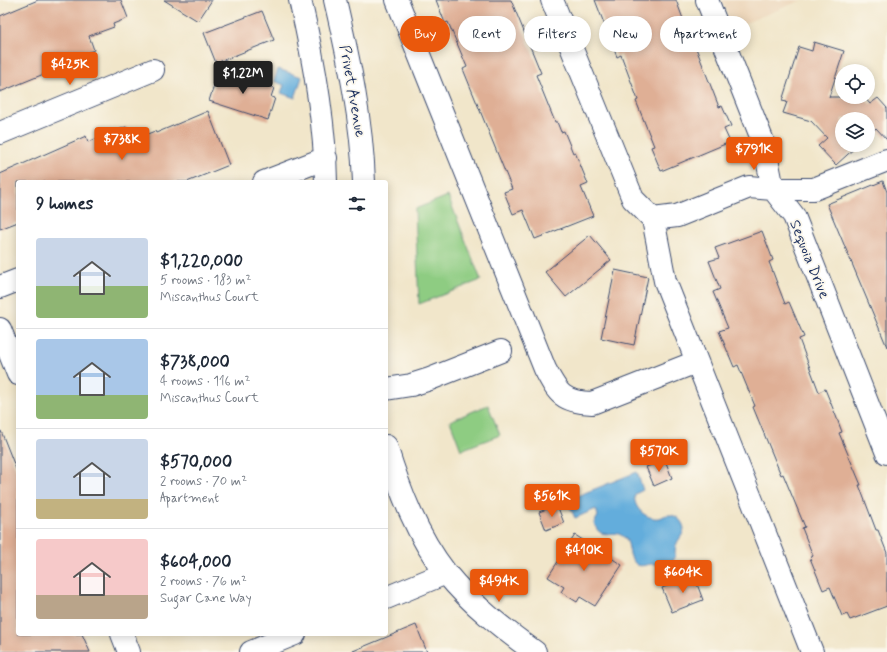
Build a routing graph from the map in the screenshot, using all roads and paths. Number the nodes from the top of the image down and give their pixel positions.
1 (300, 0) edge
2 (335, 0) edge
3 (396, 0) edge
4 (552, 0) edge
5 (707, 0) edge
6 (153, 70) dead end
7 (0, 133) edge
8 (326, 158) junction
9 (887, 160) edge
10 (269, 180) edge
11 (326, 180) edge
12 (364, 180) edge
13 (773, 189) junction
14 (653, 219) junction
15 (16, 281) edge
16 (0, 287) edge
17 (0, 329) edge
18 (501, 351) dead end
19 (696, 362) junction
20 (16, 369) edge
21 (388, 389) edge
22 (388, 452) edge
23 (887, 453) edge
24 (446, 573) junction
25 (388, 597) edge
26 (123, 636) edge
27 (291, 636) edge
28 (129, 652) edge
29 (251, 652) edge
30 (535, 652) edge
31 (812, 652) edge

1 - 8 street
2 - 12 street, Privet Avenue
3 - 19 street
4 - 14 street
5 - 13 street
6 - 7 street
8 - 10 street
8 - 11 street
9 - 13 street
13 - 14 street
13 - 23 street, Sequoia Drive
14 - 19 street
15 - 16 street
17 - 20 street
18 - 21 street
19 - 31 street
22 - 24 street
24 - 25 street
24 - 30 street
26 - 28 street
27 - 29 street

